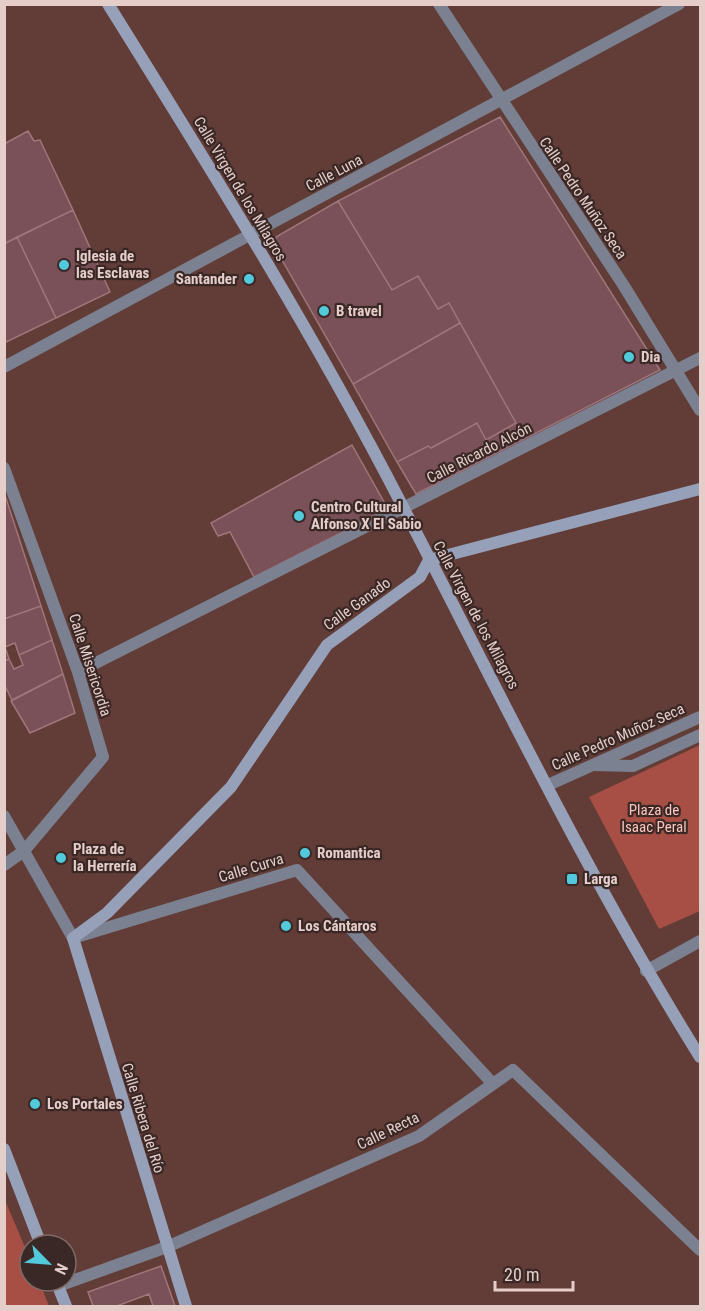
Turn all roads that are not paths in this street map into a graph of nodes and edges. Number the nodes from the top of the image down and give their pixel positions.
1 (108, 4) edge
2 (439, 4) edge
3 (679, 4) edge
4 (500, 101) junction
5 (252, 234) junction
6 (700, 358) edge
7 (4, 367) edge
8 (676, 370) junction
9 (700, 410) edge
10 (4, 468) edge
11 (700, 489) edge
12 (404, 508) junction
13 (429, 560) junction
14 (78, 672) junction
15 (700, 717) edge
16 (700, 735) edge
17 (593, 765) junction
18 (548, 785) junction
19 (4, 816) edge
20 (24, 851) junction
21 (4, 865) edge
22 (700, 931) edge
23 (73, 938) junction
24 (698, 942) edge
25 (646, 971) junction
26 (700, 1057) edge
27 (493, 1084) junction
28 (4, 1149) edge
29 (36, 1233) edge
30 (167, 1247) junction
31 (700, 1250) edge
32 (78, 1277) edge
33 (186, 1306) edge

1 - 5 street, Calle Virgen de los Milagros
2 - 4 street, Calle Pedro Muñoz Seca
3 - 4 street, Calle Luna
4 - 5 street, Calle Luna
4 - 8 street, Calle Pedro Muñoz Seca
5 - 7 street, Calle Luna
5 - 12 street, Calle Virgen de los Milagros
6 - 8 street, Calle Ricardo Alcón
8 - 9 street, Calle Pedro Muñoz Seca
8 - 12 street, Calle Ricardo Alcón
10 - 14 street, Calle Misericordia
11 - 13 street
12 - 13 street, Calle Virgen de los Milagros
12 - 14 street, Calle Ricardo Alcón
13 - 18 street, Calle Virgen de los Milagros
13 - 23 street, Calle Ganado
14 - 20 street, Calle Misericordia
15 - 17 street, Calle Pedro Muñoz Seca
16 - 17 street
17 - 18 street, Calle Pedro Muñoz Seca
18 - 25 street, Calle Virgen de los Milagros
19 - 20 street
20 - 21 street
20 - 23 street
22 - 24 street
23 - 27 street, Calle Curva
23 - 30 street, Calle Ribera del Río
24 - 25 street
25 - 26 street, Calle Virgen de los Milagros
27 - 30 street, Calle Recta
27 - 31 street, Calle Recta
28 - 29 street
30 - 32 street, Calle Recta
30 - 33 street, Calle Ribera del Río

